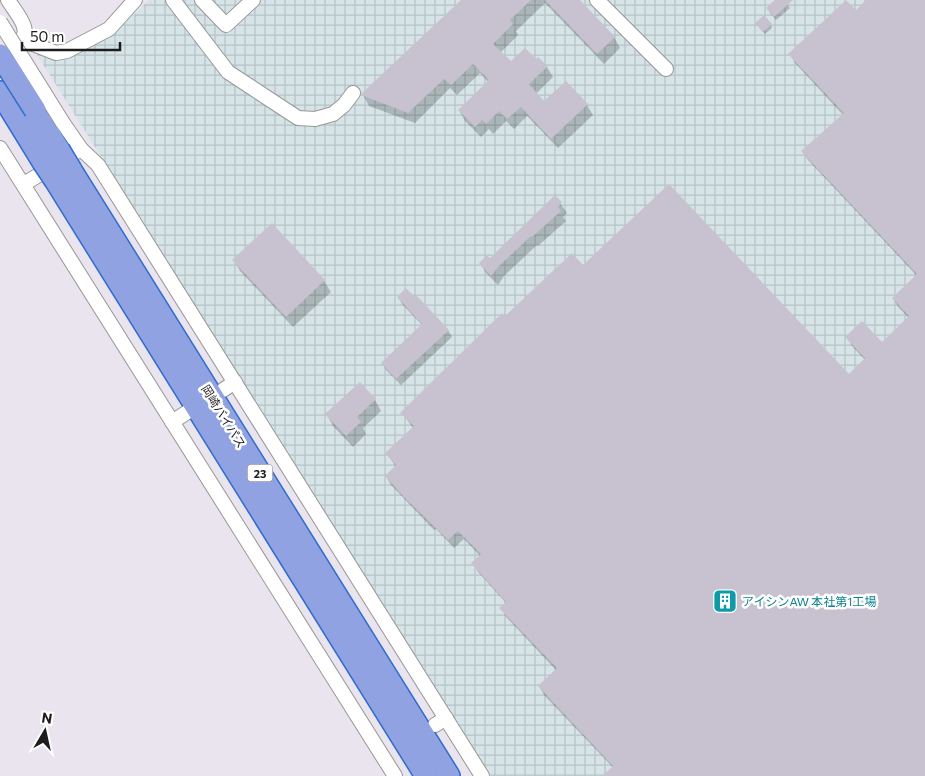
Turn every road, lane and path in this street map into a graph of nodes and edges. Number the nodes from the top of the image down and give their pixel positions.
1 (8, 0) edge
2 (135, 0) edge
3 (174, 0) edge
4 (202, 0) edge
5 (253, 0) edge
6 (597, 0) edge
7 (0, 22) edge
8 (23, 40) junction
9 (0, 56) edge
10 (666, 69) dead end
11 (0, 92) edge
12 (353, 93) dead end
13 (26, 116) junction
14 (0, 148) edge
15 (81, 150) junction
16 (63, 175) junction
17 (24, 184) junction
18 (235, 382) junction
19 (223, 390) dead end
20 (189, 411) dead end
21 (172, 422) junction
22 (396, 776) edge
23 (426, 776) edge
24 (449, 776) edge
25 (482, 776) edge

1 - 8 street
2 - 8 street
3 - 12 street
4 - 5 street
6 - 10 street
7 - 15 street, bridge
8 - 9 street
9 - 13 highway, 岡崎バイパス / 23, bridge
11 - 13 highway, 岡崎バイパス / 23
13 - 16 highway, 岡崎バイパス / 23, bridge
14 - 17 street
15 - 17 street
15 - 18 street
16 - 23 highway, 岡崎バイパス / 23
16 - 24 highway, 岡崎バイパス / 23
17 - 21 street
18 - 19 street
18 - 25 street
20 - 21 street
21 - 22 street

